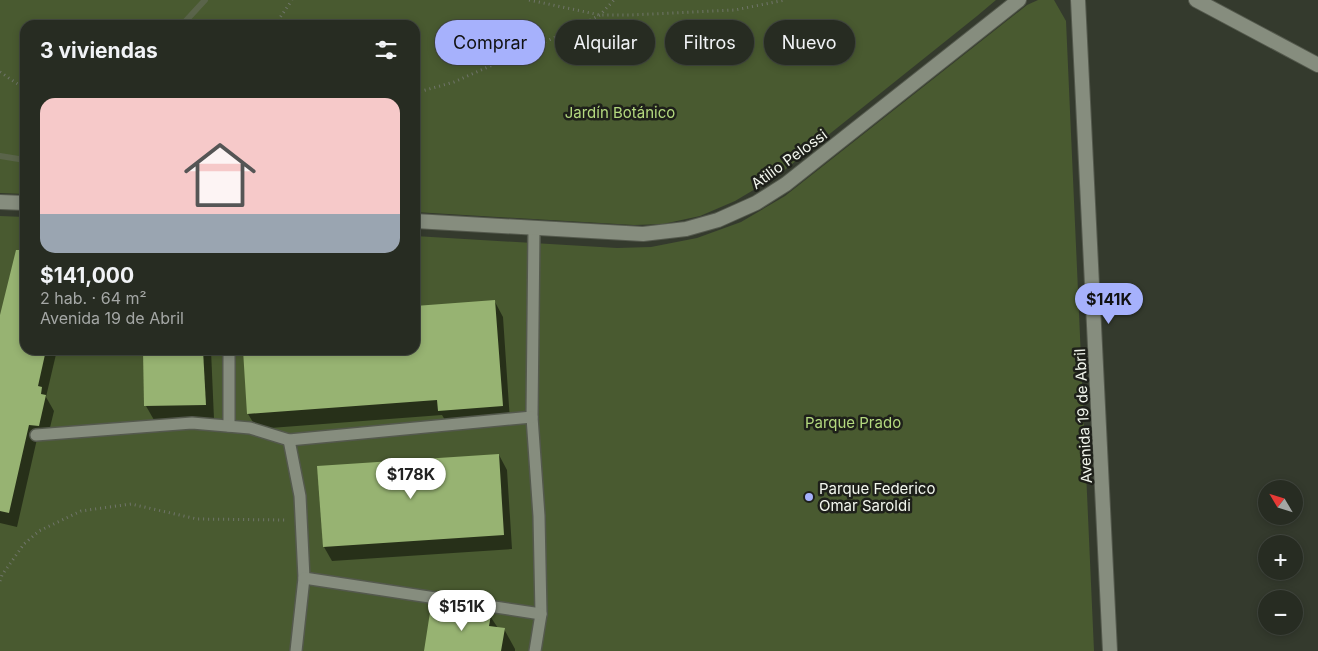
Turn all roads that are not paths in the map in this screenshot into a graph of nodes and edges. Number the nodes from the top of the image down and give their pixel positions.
1 (1019, 0) edge
2 (1078, 0) edge
3 (1196, 0) edge
4 (1318, 65) edge
5 (0, 202) edge
6 (20, 203) edge
7 (420, 221) edge
8 (534, 228) junction
9 (229, 355) edge
10 (532, 417) junction
11 (229, 426) junction
12 (36, 434) dead end
13 (289, 440) junction
14 (304, 578) junction
15 (541, 614) junction
16 (296, 651) edge
17 (535, 651) edge
18 (1110, 651) edge

1 - 8 street, Atilio Pelossi
2 - 18 street, Avenida 19 de Abril
3 - 4 street
5 - 6 street
7 - 8 street, Atilio Pelossi
8 - 10 lane
9 - 11 lane
10 - 13 lane
10 - 15 lane
11 - 12 lane
11 - 13 lane
13 - 14 lane
14 - 15 lane
14 - 16 lane
15 - 17 lane

